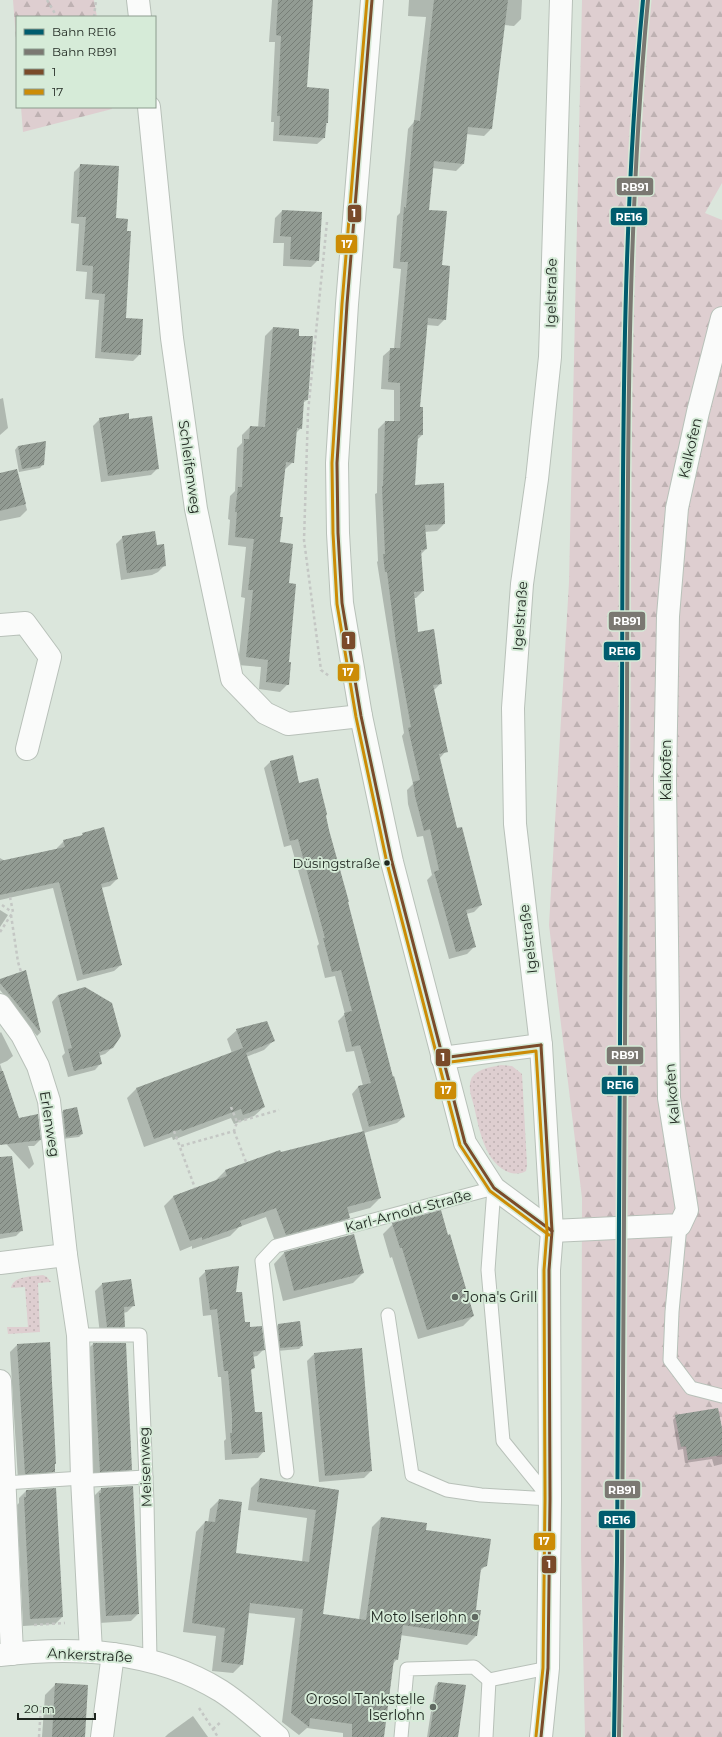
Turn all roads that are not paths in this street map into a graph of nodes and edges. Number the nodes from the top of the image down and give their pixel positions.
1 (138, 0) edge
2 (372, 0) edge
3 (561, 0) edge
4 (140, 16) edge
5 (148, 108) edge
6 (722, 318) edge
7 (0, 625) edge
8 (361, 716) junction
9 (27, 749) dead end
10 (0, 1005) edge
11 (541, 1045) junction
12 (442, 1058) junction
13 (494, 1188) junction
14 (680, 1225) junction
15 (552, 1231) junction
16 (66, 1255) junction
17 (0, 1263) edge
18 (388, 1315) dead end
19 (78, 1335) junction
20 (1, 1395) edge
21 (722, 1396) edge
22 (287, 1472) dead end
23 (146, 1477) junction
24 (82, 1478) junction
25 (6, 1483) junction
26 (550, 1498) junction
27 (4, 1522) edge
28 (91, 1652) junction
29 (113, 1654) junction
30 (6, 1655) edge
31 (150, 1660) junction
32 (548, 1668) junction
33 (489, 1680) junction
34 (102, 1737) edge
35 (278, 1737) edge
36 (401, 1737) edge
37 (486, 1737) edge
38 (541, 1737) edge

1 - 4 street
2 - 8 street
3 - 11 street, Igelstraße
5 - 8 street, Schleifenweg
6 - 14 street, Kalkofen
7 - 9 street
8 - 12 street
10 - 16 street, Erlenweg
11 - 12 street
11 - 15 street, Igelstraße
12 - 13 street
13 - 15 street
13 - 22 lane, Karl-Arnold-Straße
13 - 26 lane, Karl-Arnold-Straße
14 - 15 street
14 - 21 lane
15 - 26 street
16 - 17 street
16 - 19 street
18 - 26 lane
19 - 23 lane, Meisenweg
19 - 24 street
20 - 25 street
23 - 24 lane
23 - 31 lane, Meisenweg
24 - 25 lane
24 - 28 street
25 - 27 street
26 - 32 street
27 - 30 street
28 - 29 street, Ankerstraße
28 - 30 street, Ankerstraße
29 - 31 street, Ankerstraße
29 - 34 street
31 - 35 street, Ankerstraße
32 - 33 lane
32 - 38 street
33 - 36 lane
33 - 37 lane

